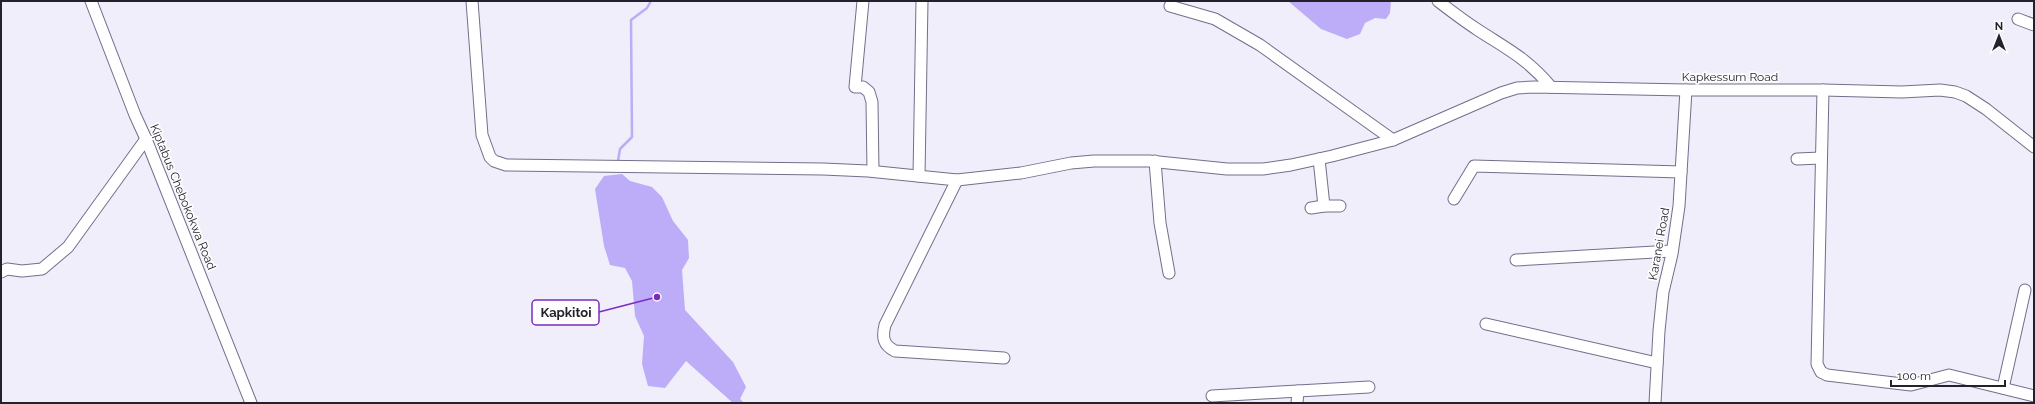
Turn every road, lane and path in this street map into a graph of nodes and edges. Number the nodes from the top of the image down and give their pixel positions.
1 (91, 1) edge
2 (472, 1) edge
3 (863, 1) edge
4 (922, 1) edge
5 (1438, 1) edge
6 (1170, 6) dead end
7 (2018, 19) dead end
8 (2034, 25) edge
9 (1551, 87) junction
10 (1686, 90) junction
11 (1823, 90) junction
12 (146, 139) junction
13 (1392, 140) junction
14 (2034, 148) edge
15 (1821, 158) junction
16 (1797, 159) dead end
17 (1319, 160) junction
18 (1155, 161) junction
19 (874, 171) junction
20 (1682, 172) junction
21 (919, 176) junction
22 (957, 180) junction
23 (1454, 199) dead end
24 (1324, 206) junction
25 (1340, 206) dead end
26 (1311, 208) dead end
27 (1672, 251) junction
28 (1516, 260) dead end
29 (1, 272) edge
30 (1169, 274) dead end
31 (2025, 290) dead end
32 (1486, 324) dead end
33 (1004, 358) dead end
34 (1657, 363) junction
35 (1369, 387) dead end
36 (2003, 388) junction
37 (1298, 391) junction
38 (1212, 396) dead end
39 (2034, 396) edge
40 (251, 403) edge
41 (1297, 403) edge
42 (1655, 403) edge

1 - 12 street, Kiptabus Chebokokwa Road
2 - 19 street, Kapkessum Road
3 - 19 street
4 - 21 street
5 - 9 street
6 - 13 street
7 - 8 street
9 - 10 street, Kapkessum Road
9 - 13 street, Kapkessum Road
10 - 11 street, Kapkessum Road
10 - 20 street, Karanei Road
11 - 14 street, Kapkessum Road
11 - 15 street
12 - 29 street
12 - 40 street, Kiptabus Chebokokwa Road
13 - 17 street, Kapkessum Road
15 - 16 street
15 - 36 street
17 - 18 street, Kapkessum Road
17 - 24 street
18 - 22 street, Kapkessum Road
18 - 30 street
19 - 21 street, Kapkessum Road
20 - 23 street
20 - 27 street, Karanei Road
21 - 22 street, Kapkessum Road
22 - 33 street
24 - 25 street
24 - 26 street
27 - 28 street
27 - 34 street, Karanei Road
31 - 36 street
32 - 34 street
34 - 42 street, Karanei Road
35 - 37 street
36 - 39 street
37 - 38 street
37 - 41 street

